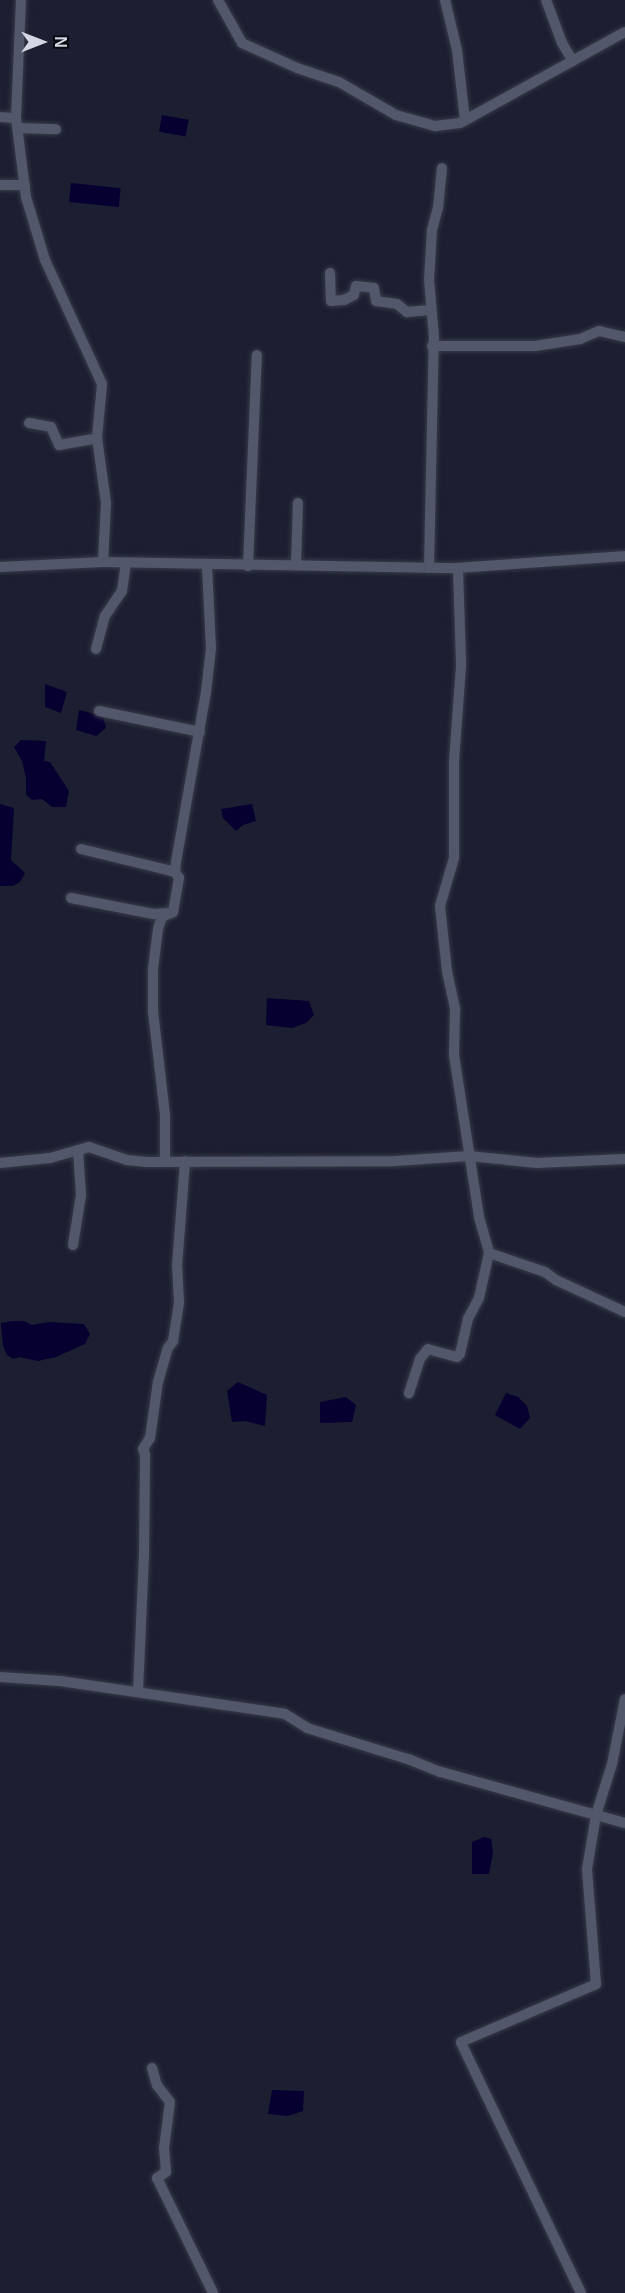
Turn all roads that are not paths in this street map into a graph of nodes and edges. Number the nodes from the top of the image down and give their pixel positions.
1 (21, 0) edge
2 (218, 0) edge
3 (445, 0) edge
4 (546, 0) edge
5 (625, 32) edge
6 (573, 61) junction
7 (0, 117) edge
8 (465, 120) junction
9 (17, 123) junction
10 (56, 129) dead end
11 (442, 168) dead end
12 (25, 184) junction
13 (0, 185) edge
14 (330, 273) dead end
15 (430, 310) junction
16 (625, 337) edge
17 (432, 346) junction
18 (257, 355) dead end
19 (28, 423) dead end
20 (97, 438) junction
21 (298, 503) dead end
22 (625, 556) edge
23 (103, 562) junction
24 (126, 563) junction
25 (207, 565) junction
26 (248, 566) junction
27 (296, 566) junction
28 (0, 567) edge
29 (429, 568) junction
30 (458, 568) junction
31 (96, 649) dead end
32 (99, 711) dead end
33 (200, 732) junction
34 (81, 849) dead end
35 (176, 872) junction
36 (71, 898) dead end
37 (174, 912) junction
38 (78, 1150) junction
39 (469, 1156) junction
40 (625, 1160) edge
41 (185, 1161) junction
42 (165, 1162) junction
43 (0, 1163) edge
44 (73, 1245) dead end
45 (489, 1253) junction
46 (625, 1312) edge
47 (409, 1393) dead end
48 (0, 1677) edge
49 (138, 1692) junction
50 (625, 1699) edge
51 (596, 1815) junction
52 (625, 1823) edge
53 (152, 2068) dead end
54 (213, 2293) edge
55 (581, 2293) edge

1 - 9 street
2 - 8 street
3 - 8 street
4 - 6 street
5 - 6 street
6 - 8 street
7 - 9 street
9 - 10 street
9 - 12 street
11 - 15 street
12 - 13 street
12 - 20 street
14 - 15 street
15 - 17 street
16 - 17 street
17 - 29 street
18 - 26 street
19 - 20 street
20 - 23 street
21 - 27 street
22 - 30 street
23 - 24 street
23 - 28 street
24 - 25 street
24 - 31 street
25 - 26 street
25 - 33 street
26 - 27 street
27 - 29 street
29 - 30 street
30 - 39 street
32 - 33 street
33 - 35 street
34 - 35 street
35 - 37 street
36 - 37 street
37 - 42 street
38 - 42 street
38 - 43 street
38 - 44 street
39 - 40 street
39 - 41 street
39 - 45 street
41 - 42 street
41 - 49 street
45 - 46 street
45 - 47 street
48 - 49 street
49 - 51 street
50 - 51 street
51 - 52 street
51 - 55 street
53 - 54 street

